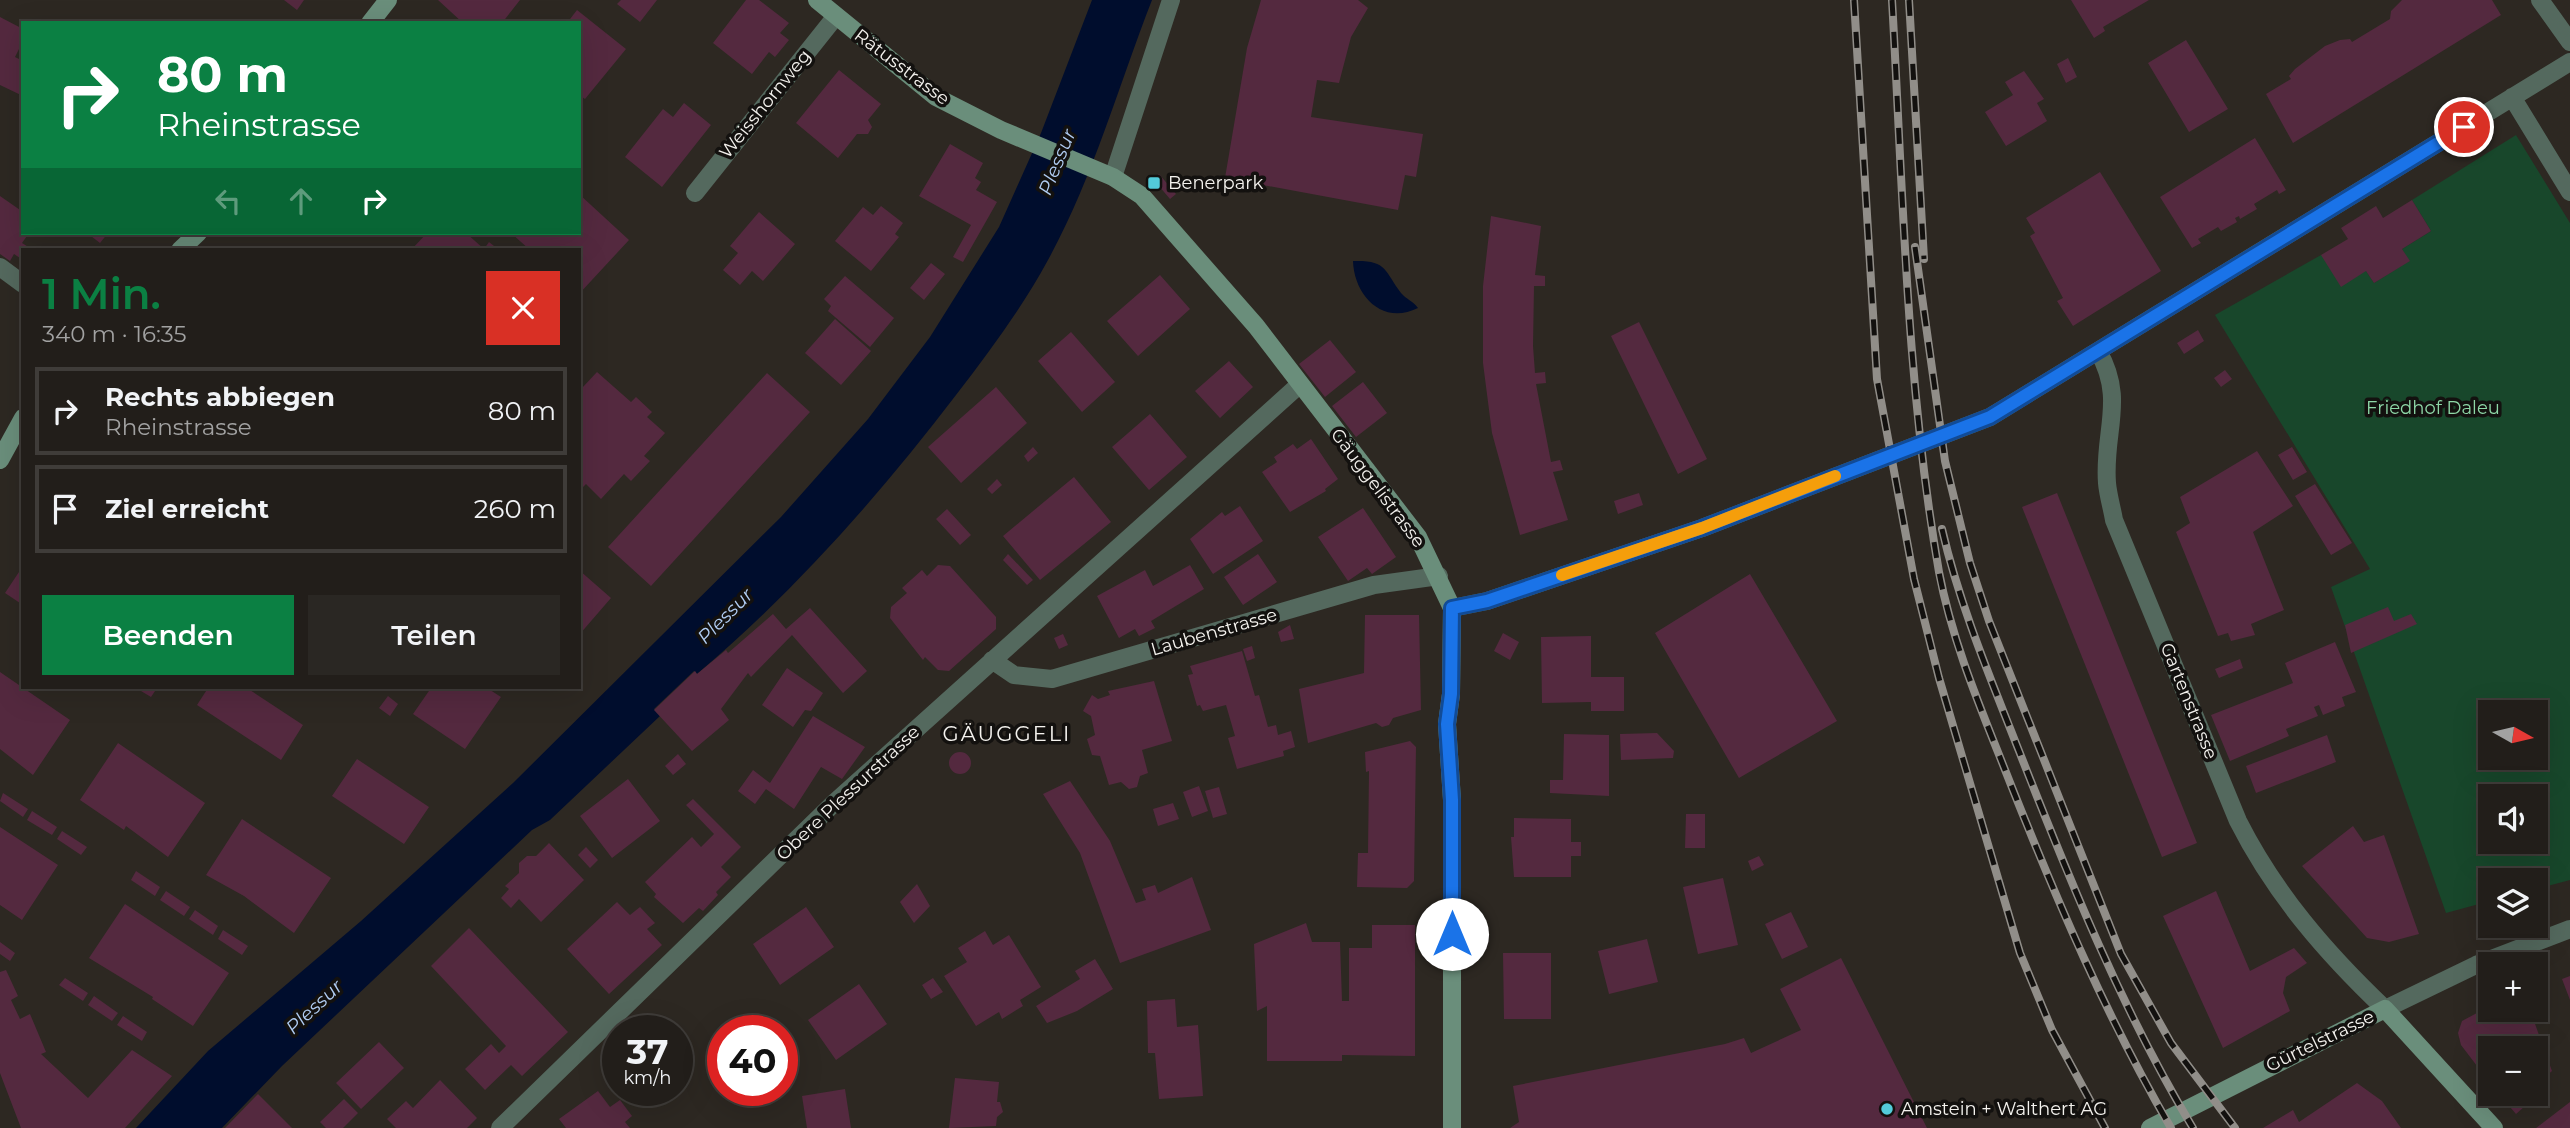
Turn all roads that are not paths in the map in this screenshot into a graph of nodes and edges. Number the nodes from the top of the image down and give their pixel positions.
1 (387, 0) edge
2 (817, 0) edge
3 (1171, 0) edge
4 (2540, 0) edge
5 (836, 16) junction
6 (371, 21) edge
7 (2570, 42) edge
8 (2570, 62) edge
9 (2512, 97) junction
10 (1106, 174) junction
11 (2570, 192) edge
12 (695, 193) dead end
13 (196, 235) edge
14 (182, 248) edge
15 (0, 267) edge
16 (21, 283) edge
17 (2098, 351) junction
18 (1299, 385) junction
19 (21, 422) edge
20 (0, 460) edge
21 (1439, 576) junction
22 (1452, 608) junction
23 (992, 660) junction
24 (2570, 929) edge
25 (2385, 1009) junction
26 (500, 1128) edge
27 (1452, 1128) edge
28 (2150, 1128) edge
29 (2494, 1128) edge

1 - 6 street
2 - 5 street, Rätusstrasse
3 - 10 street
4 - 7 street
5 - 10 street, Rätusstrasse
5 - 12 street, Weisshornweg
8 - 9 street
9 - 11 street
9 - 17 street
10 - 18 street, Gäuggelistrasse
13 - 14 street
15 - 16 street
17 - 22 street
17 - 25 street, Gartenstrasse
18 - 21 street, Gäuggelistrasse
18 - 23 street, Obere Plessurstrasse
19 - 20 street
21 - 22 street, Gäuggelistrasse
21 - 23 street, Laubenstrasse
22 - 27 street, Gäuggelistrasse
23 - 26 street, Obere Plessurstrasse
24 - 25 street
25 - 28 street, Gürtelstrasse
25 - 29 street, Gürtelstrasse

